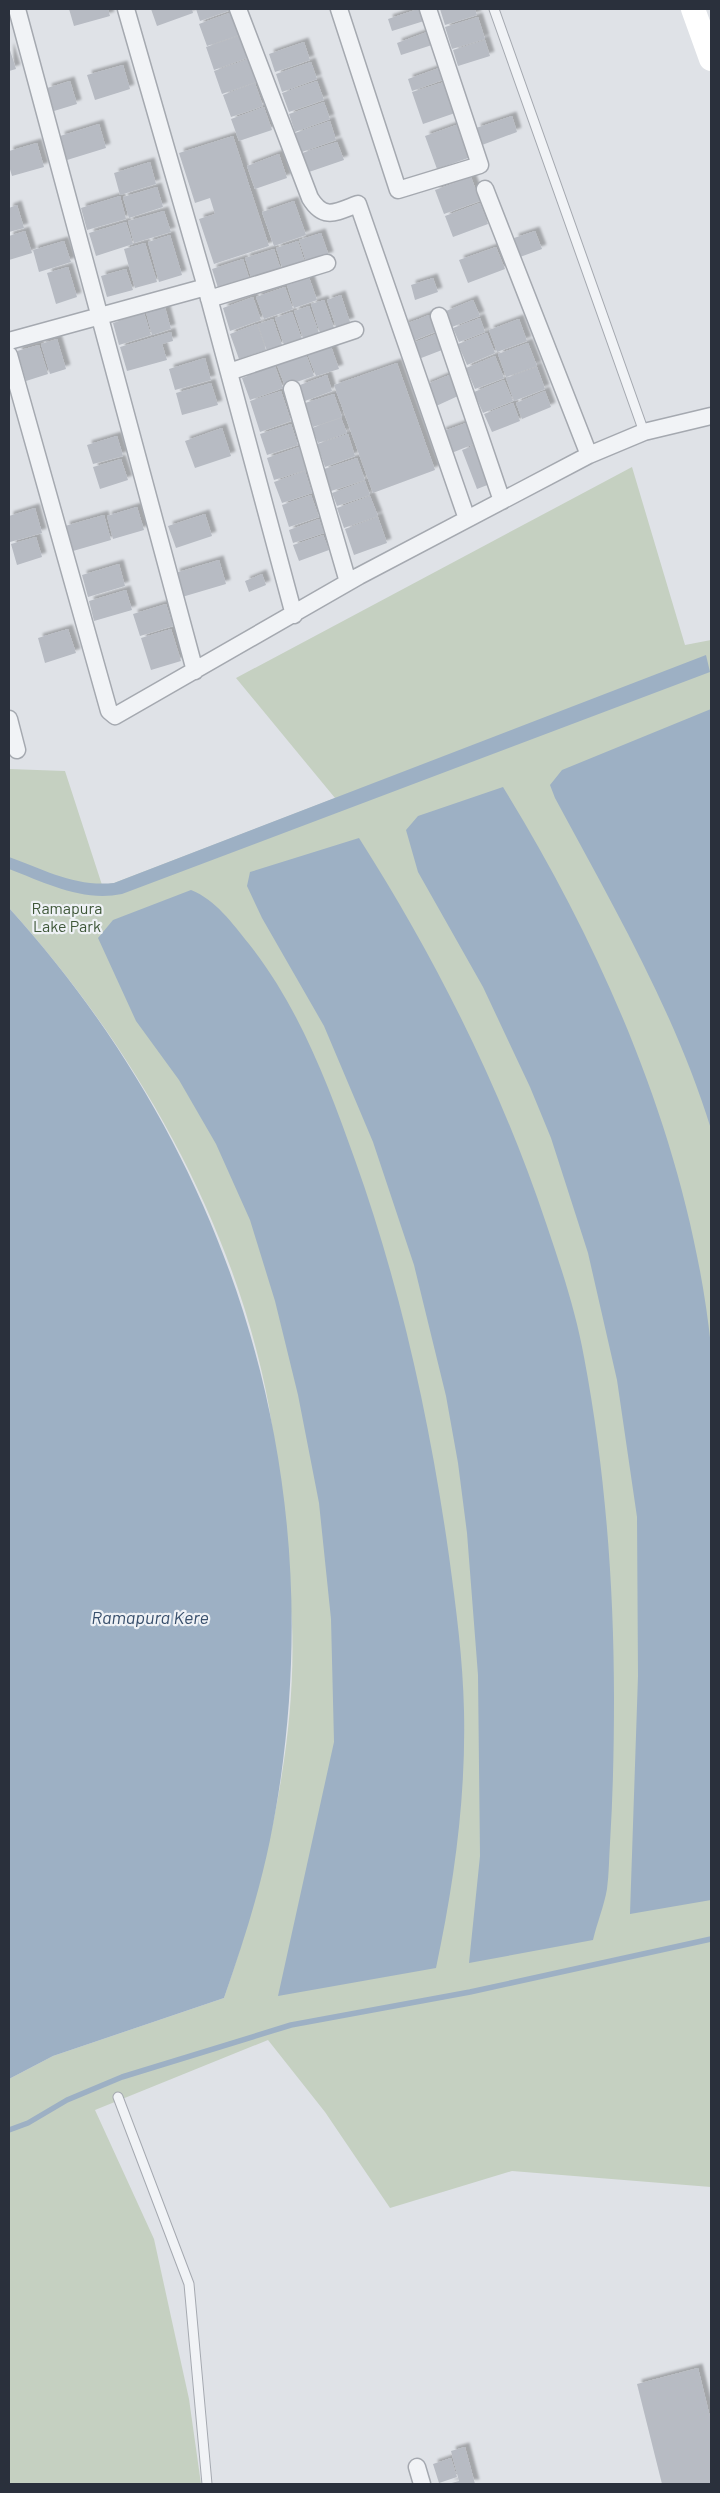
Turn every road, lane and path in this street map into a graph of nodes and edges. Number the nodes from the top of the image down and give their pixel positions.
1 (17, 9) edge
2 (126, 9) edge
3 (238, 9) edge
4 (339, 9) edge
5 (428, 9) edge
6 (494, 9) edge
7 (693, 9) edge
8 (711, 59) edge
9 (485, 189) dead end
10 (327, 263) dead end
11 (207, 293) junction
12 (101, 316) junction
13 (439, 316) dead end
14 (354, 330) dead end
15 (9, 341) edge
16 (9, 355) edge
17 (229, 372) junction
18 (292, 389) dead end
19 (711, 416) edge
20 (644, 432) junction
21 (589, 455) junction
22 (502, 501) junction
23 (467, 519) junction
24 (348, 582) junction
25 (294, 615) junction
26 (195, 671) junction
27 (9, 719) edge
28 (17, 750) dead end
29 (118, 2097) dead end
30 (417, 2467) dead end
31 (207, 2484) edge
32 (422, 2484) edge

1 - 12 street
2 - 11 street
3 - 23 street
4 - 5 street
6 - 20 lane
7 - 8 main road
9 - 21 street
10 - 11 street
11 - 12 street
11 - 17 street
12 - 15 street
12 - 26 street
13 - 22 street
14 - 17 street
16 - 26 street
17 - 25 street
18 - 24 street
19 - 20 street
20 - 21 street
21 - 22 street
22 - 23 street
23 - 24 street
24 - 25 street
25 - 26 street
27 - 28 street
29 - 31 lane
30 - 32 street

